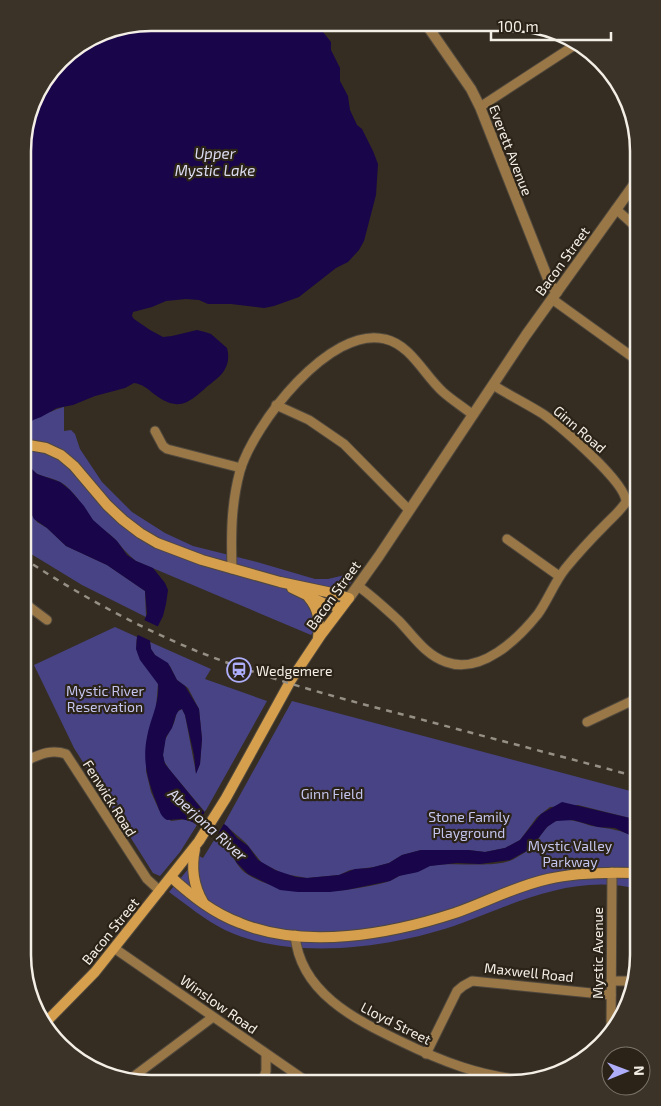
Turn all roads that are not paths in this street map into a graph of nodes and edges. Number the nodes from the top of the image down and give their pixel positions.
1 (431, 31) edge
2 (571, 48) edge
3 (480, 107) junction
4 (630, 189) edge
5 (616, 209) junction
6 (630, 222) edge
7 (555, 295) junction
8 (630, 354) edge
9 (493, 385) junction
10 (276, 405) junction
11 (473, 415) junction
12 (155, 432) dead end
13 (31, 445) edge
14 (241, 468) junction
15 (409, 510) junction
16 (506, 539) dead end
17 (232, 569) junction
18 (559, 576) junction
19 (280, 582) junction
20 (358, 586) junction
21 (307, 595) junction
22 (348, 598) junction
23 (31, 608) edge
24 (341, 608) junction
25 (47, 620) dead end
26 (316, 642) junction
27 (629, 702) edge
28 (587, 722) dead end
29 (31, 759) edge
30 (195, 846) junction
31 (612, 872) junction
32 (629, 873) edge
33 (171, 877) junction
34 (160, 891) junction
35 (205, 905) junction
36 (294, 935) junction
37 (114, 948) junction
38 (611, 981) junction
39 (626, 981) edge
40 (611, 995) junction
41 (213, 1017) junction
42 (49, 1019) edge
43 (611, 1019) edge
44 (266, 1054) junction
45 (426, 1054) junction
46 (137, 1074) edge
47 (265, 1075) edge
48 (296, 1075) edge
49 (490, 1075) edge

1 - 3 street, Everett Avenue
2 - 3 street
3 - 7 street, Everett Avenue
4 - 5 street, Bacon Street
5 - 6 street
5 - 7 street, Bacon Street
7 - 8 street
7 - 9 street, Bacon Street
9 - 11 street, Bacon Street
9 - 18 street, Ginn Road
10 - 11 street
10 - 14 street
10 - 15 street
11 - 15 street, Bacon Street
12 - 14 street
13 - 17 main road
14 - 17 street
15 - 20 street, Bacon Street
16 - 18 street
17 - 19 main road
18 - 20 street, Ginn Road
19 - 21 main road
19 - 22 main road
20 - 22 street, Bacon Street
21 - 24 main road
21 - 26 main road
22 - 24 main road, Bacon Street
23 - 25 street
24 - 26 main road, Bacon Street
26 - 30 main road, Bacon Street
27 - 28 street
29 - 34 street, Fenwick Road
30 - 33 main road, Bacon Street
30 - 35 main road
31 - 32 main road
31 - 36 main road
31 - 38 street, Mystic Avenue
33 - 34 main road, Bacon Street
33 - 35 main road
34 - 37 main road, Bacon Street
35 - 36 main road
36 - 45 street, Lloyd Street
37 - 41 street, Winslow Road
37 - 42 main road, Bacon Street
38 - 39 street
38 - 40 street, Mystic Avenue
40 - 43 street, Mystic Avenue
40 - 45 street, Maxwell Road
41 - 44 street, Winslow Road
41 - 46 street
44 - 47 street
44 - 48 street, Winslow Road
45 - 49 street, Lloyd Street

